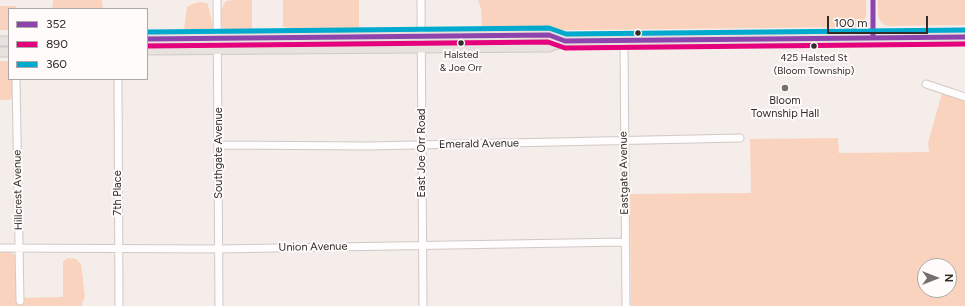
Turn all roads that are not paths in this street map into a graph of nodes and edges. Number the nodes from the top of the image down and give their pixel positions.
1 (217, 0) edge
2 (421, 0) edge
3 (421, 36) junction
4 (965, 37) edge
5 (148, 39) edge
6 (218, 39) junction
7 (565, 41) junction
8 (624, 41) junction
9 (421, 49) junction
10 (148, 50) edge
11 (218, 50) junction
12 (16, 80) edge
13 (118, 80) edge
14 (926, 84) dead end
15 (965, 97) edge
16 (740, 138) dead end
17 (624, 141) junction
18 (218, 145) junction
19 (422, 145) junction
20 (625, 242) junction
21 (422, 245) junction
22 (0, 248) edge
23 (19, 248) junction
24 (118, 248) junction
25 (219, 249) junction
26 (20, 300) dead end
27 (119, 306) edge
28 (220, 306) edge
29 (423, 306) edge
30 (626, 306) edge

1 - 6 street, Southgate Avenue
2 - 3 street, East Joe Orr Road
3 - 6 main road
3 - 7 main road
3 - 9 street, East Joe Orr Road
4 - 8 main road
5 - 6 main road
6 - 11 street, Southgate Avenue
7 - 8 main road
7 - 9 main road
8 - 17 street, Eastgate Avenue
9 - 11 main road
9 - 19 street, East Joe Orr Road
10 - 11 main road
11 - 18 street, Southgate Avenue
12 - 23 street, Hillcrest Avenue
13 - 24 street, 7th Place
14 - 15 street
16 - 17 street, Emerald Avenue
17 - 19 street, Emerald Avenue
17 - 20 street, Eastgate Avenue
18 - 19 street, Emerald Avenue
18 - 25 street, Southgate Avenue
19 - 21 street, East Joe Orr Road
20 - 21 street, Union Avenue
20 - 30 street, Eastgate Avenue
21 - 25 street, Union Avenue
21 - 29 street, East Joe Orr Road
22 - 23 street, Union Avenue
23 - 24 street, Union Avenue
23 - 26 street, Hillcrest Avenue
24 - 25 street, Union Avenue
24 - 27 street, 7th Place
25 - 28 street, Southgate Avenue

